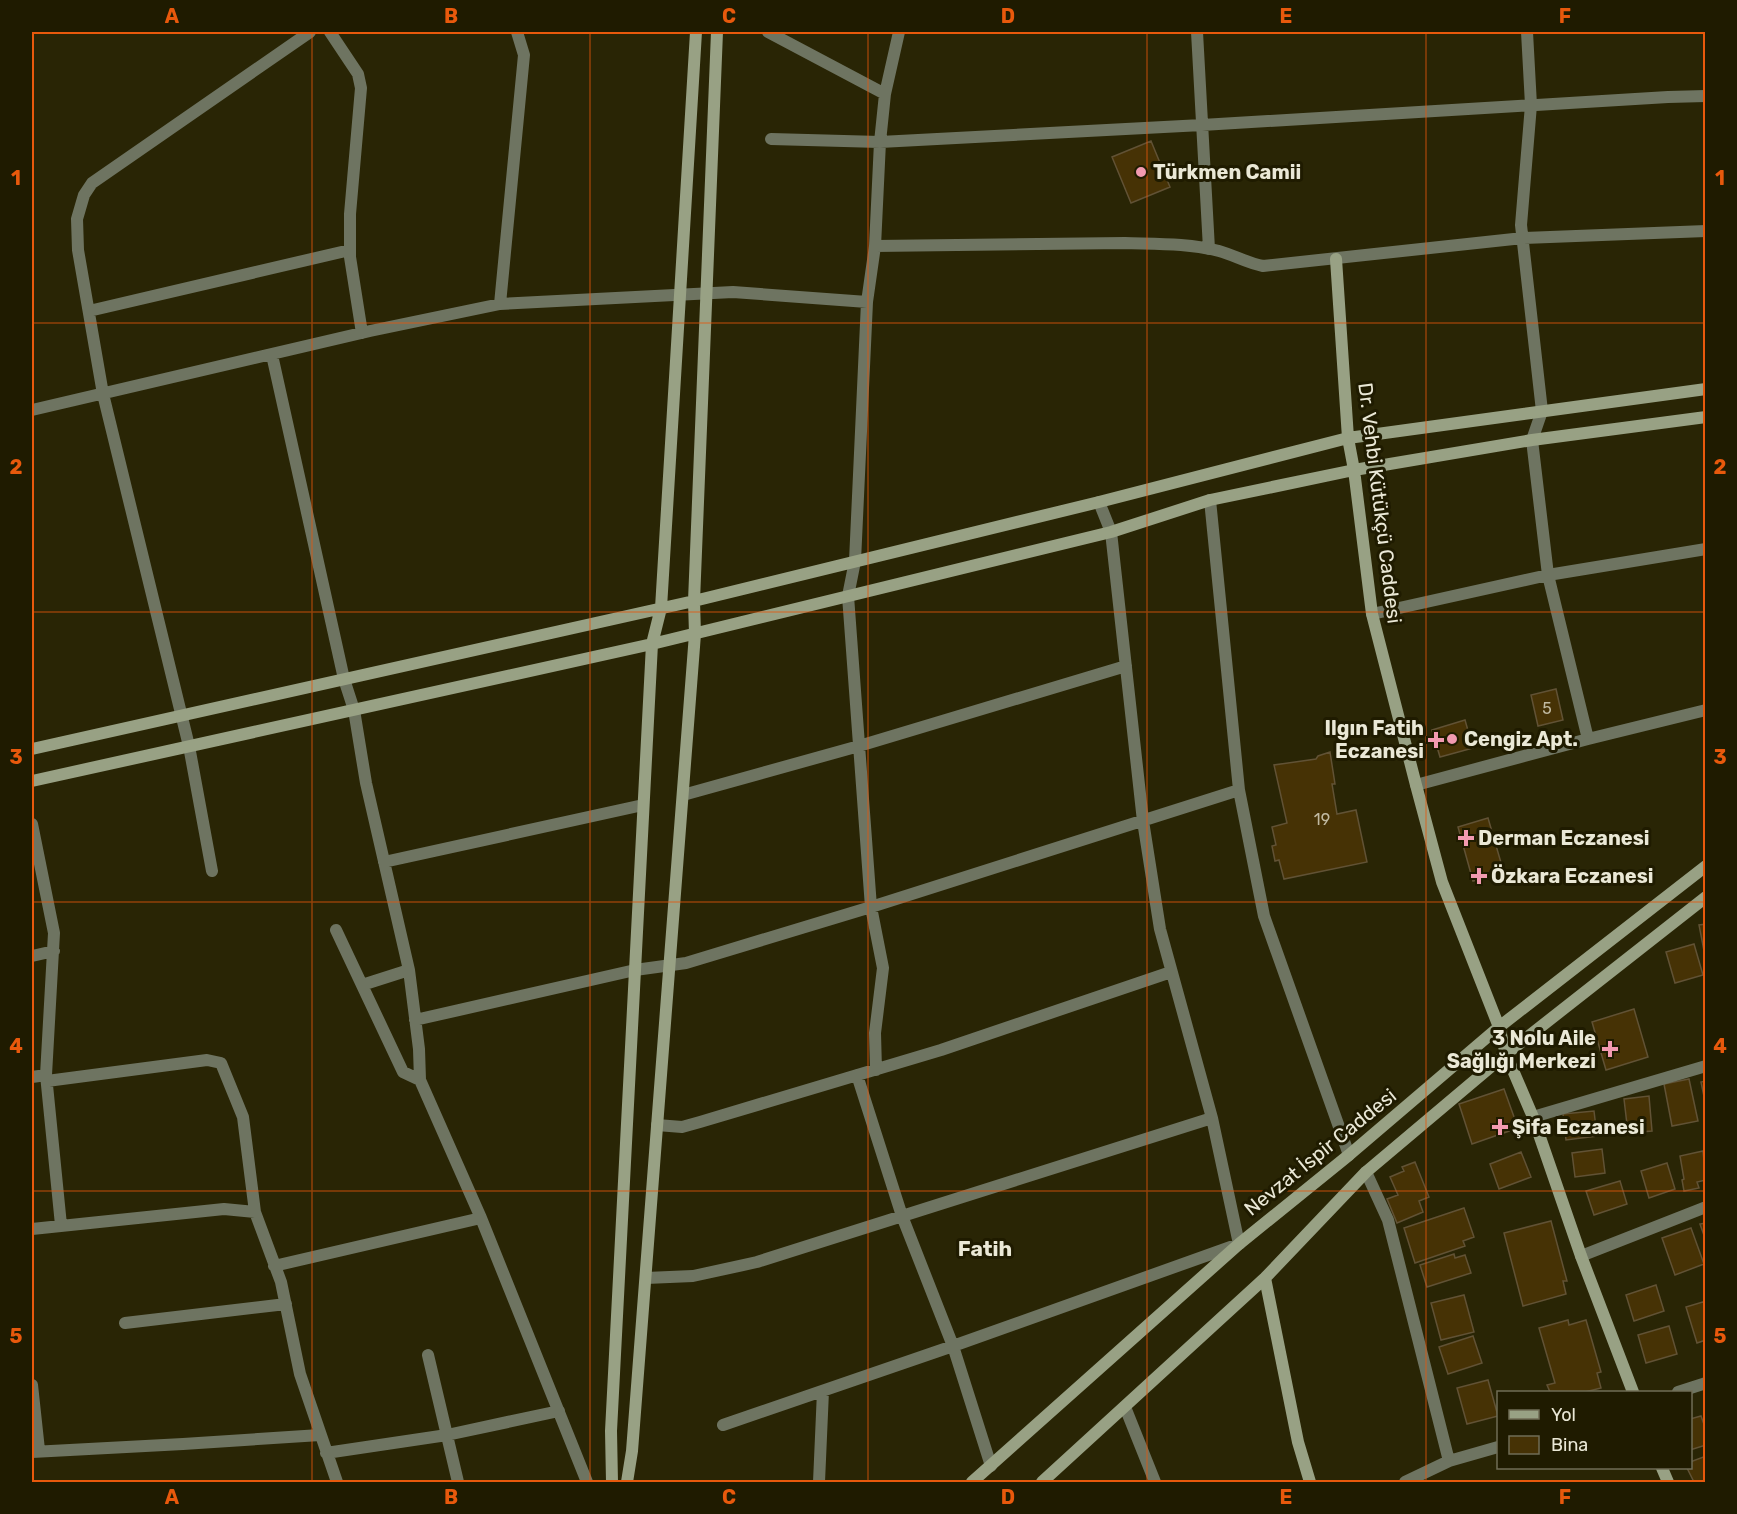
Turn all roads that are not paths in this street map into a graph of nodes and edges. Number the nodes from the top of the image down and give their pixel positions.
1 (310, 32) edge
2 (330, 32) edge
3 (518, 32) edge
4 (696, 32) edge
5 (717, 32) edge
6 (768, 32) edge
7 (899, 32) edge
8 (1197, 32) edge
9 (1527, 32) edge
10 (885, 94) junction
11 (1706, 96) edge
12 (1531, 105) junction
13 (1202, 125) junction
14 (771, 139) dead end
15 (880, 142) junction
16 (1706, 231) edge
17 (1523, 238) junction
18 (875, 246) junction
19 (1209, 249) junction
20 (350, 250) junction
21 (1336, 259) junction
22 (680, 293) junction
23 (706, 293) junction
24 (867, 303) junction
25 (500, 304) junction
26 (89, 311) junction
27 (362, 333) junction
28 (272, 355) junction
29 (1706, 389) edge
30 (103, 394) junction
31 (32, 410) edge
32 (1542, 411) junction
33 (1706, 417) edge
34 (1348, 438) junction
35 (1533, 440) junction
36 (1354, 470) junction
37 (1210, 500) junction
38 (1099, 502) junction
39 (1111, 532) junction
40 (1706, 549) edge
41 (855, 561) junction
42 (1548, 575) junction
43 (848, 596) junction
44 (694, 601) junction
45 (661, 608) junction
46 (1372, 614) junction
47 (695, 634) junction
48 (652, 644) junction
49 (1126, 666) junction
50 (344, 679) junction
51 (354, 710) junction
52 (1706, 710) edge
53 (182, 715) junction
54 (1588, 739) junction
55 (189, 746) junction
56 (859, 746) junction
57 (32, 749) edge
58 (32, 781) edge
59 (1416, 785) junction
60 (1239, 790) junction
61 (683, 795) junction
62 (643, 805) junction
63 (1143, 821) junction
64 (32, 824) edge
65 (384, 862) junction
66 (1706, 866) edge
67 (212, 871) dead end
68 (1706, 897) edge
69 (871, 907) junction
70 (336, 930) dead end
71 (54, 951) junction
72 (32, 956) edge
73 (670, 965) junction
74 (409, 970) junction
75 (635, 970) junction
76 (1171, 972) junction
77 (362, 985) junction
78 (416, 1020) junction
79 (1499, 1027) junction
80 (1506, 1054) junction
81 (1706, 1066) edge
82 (876, 1070) junction
83 (857, 1076) junction
84 (32, 1077) edge
85 (46, 1078) junction
86 (420, 1080) junction
87 (1533, 1117) junction
88 (1212, 1118) junction
89 (657, 1125) junction
90 (1349, 1155) junction
91 (1366, 1172) junction
92 (1706, 1207) edge
93 (255, 1212) junction
94 (902, 1216) junction
95 (481, 1218) junction
96 (61, 1225) junction
97 (32, 1228) edge
98 (1239, 1244) junction
99 (1581, 1256) junction
100 (274, 1266) junction
101 (646, 1278) junction
102 (1265, 1278) junction
103 (286, 1304) junction
104 (125, 1323) dead end
105 (953, 1346) junction
106 (428, 1355) dead end
107 (1706, 1383) edge
108 (32, 1385) edge
109 (823, 1391) junction
110 (1633, 1391) edge
111 (1681, 1391) edge
112 (1125, 1407) junction
113 (558, 1412) junction
114 (723, 1425) dead end
115 (320, 1435) junction
116 (447, 1435) junction
117 (1497, 1447) edge
118 (35, 1451) edge
119 (326, 1453) junction
120 (1449, 1461) junction
121 (991, 1466) junction
122 (337, 1482) edge
123 (458, 1482) edge
124 (587, 1482) edge
125 (612, 1482) edge
126 (627, 1482) edge
127 (819, 1482) edge
128 (972, 1482) edge
129 (1042, 1482) edge
130 (1155, 1482) edge
131 (1310, 1482) edge
132 (1405, 1482) edge

1 - 26 street
2 - 20 street
3 - 25 street
4 - 22 main road
5 - 23 main road
6 - 10 street
7 - 10 street
8 - 13 street
9 - 12 street
10 - 15 street
11 - 12 street
12 - 13 street
12 - 17 street
13 - 15 street
13 - 19 street
14 - 15 street
15 - 18 street
16 - 17 street
17 - 21 street
17 - 32 street
18 - 19 street
18 - 24 street
19 - 21 street
20 - 26 street
20 - 27 street
21 - 34 main road, Dr. Vehbi Kütükçü Caddesi
22 - 23 street
22 - 25 street
22 - 45 main road
23 - 24 street
23 - 44 main road
24 - 41 street
25 - 27 street
26 - 30 street
27 - 28 street
28 - 30 street
28 - 50 street
29 - 32 main road
30 - 31 street
30 - 53 street
32 - 34 main road
32 - 35 street
33 - 35 main road
34 - 36 main road, Dr. Vehbi Kütükçü Caddesi
34 - 38 main road
35 - 36 main road
35 - 42 street
36 - 37 main road
36 - 46 main road, Dr. Vehbi Kütükçü Caddesi
37 - 39 main road
37 - 60 street
38 - 39 street
38 - 41 main road
39 - 43 main road
39 - 49 street
40 - 42 street
41 - 43 street
41 - 44 main road
42 - 46 street
42 - 54 street
43 - 47 main road
43 - 56 street
44 - 45 main road
44 - 47 main road
45 - 48 main road
45 - 50 main road
46 - 59 main road, Dr. Vehbi Kütükçü Caddesi
47 - 48 main road
47 - 61 main road
48 - 51 main road
48 - 62 main road
49 - 56 street
49 - 63 street
50 - 51 street
50 - 53 main road
51 - 55 main road
51 - 65 street
52 - 54 street
53 - 55 street
53 - 57 main road
54 - 59 street
55 - 58 main road
55 - 67 street
56 - 61 street
56 - 69 street
59 - 79 main road, Dr. Vehbi Kütükçü Caddesi
60 - 63 street
60 - 90 street
61 - 73 main road
62 - 65 street
62 - 75 main road
63 - 69 street
63 - 76 street
64 - 71 street
65 - 74 street
66 - 79 main road, Nevzat İspir Caddesi
68 - 80 main road
69 - 73 street
69 - 82 street
70 - 77 street
71 - 72 street
71 - 85 street
73 - 75 street
73 - 89 main road
74 - 77 street
74 - 78 street
75 - 78 street
75 - 125 main road
76 - 82 street
76 - 88 street
77 - 86 street
78 - 86 street
79 - 80 main road, Dr. Vehbi Kütükçü Caddesi
79 - 90 main road, Nevzat İspir Caddesi
80 - 87 main road, Dr. Vehbi Kütükçü Caddesi
80 - 91 main road
81 - 87 street
82 - 83 street
83 - 89 street
83 - 94 street
84 - 85 street
85 - 93 street
85 - 96 street
86 - 95 street
87 - 99 main road, Dr. Vehbi Kütükçü Caddesi
88 - 94 street
88 - 98 street
89 - 101 main road
90 - 98 main road, Nevzat İspir Caddesi
91 - 102 main road
91 - 120 street
92 - 99 street
93 - 96 street
93 - 100 street
94 - 101 street
94 - 105 street
95 - 100 street
95 - 113 street
96 - 97 street
98 - 105 street
98 - 121 main road, Nevzat İspir Caddesi
99 - 110 main road, Dr. Vehbi Kütükçü Caddesi
100 - 103 street
101 - 126 main road
102 - 112 main road
102 - 131 main road
103 - 104 street
103 - 115 street
105 - 109 street
105 - 121 street
106 - 116 street
107 - 111 street
108 - 118 street
109 - 114 street
109 - 127 street
112 - 129 main road
112 - 130 street
113 - 116 street
113 - 124 street
115 - 118 street
115 - 119 street
116 - 119 street
116 - 123 street
117 - 120 street
119 - 122 street
120 - 132 street
121 - 128 main road, Nevzat İspir Caddesi

